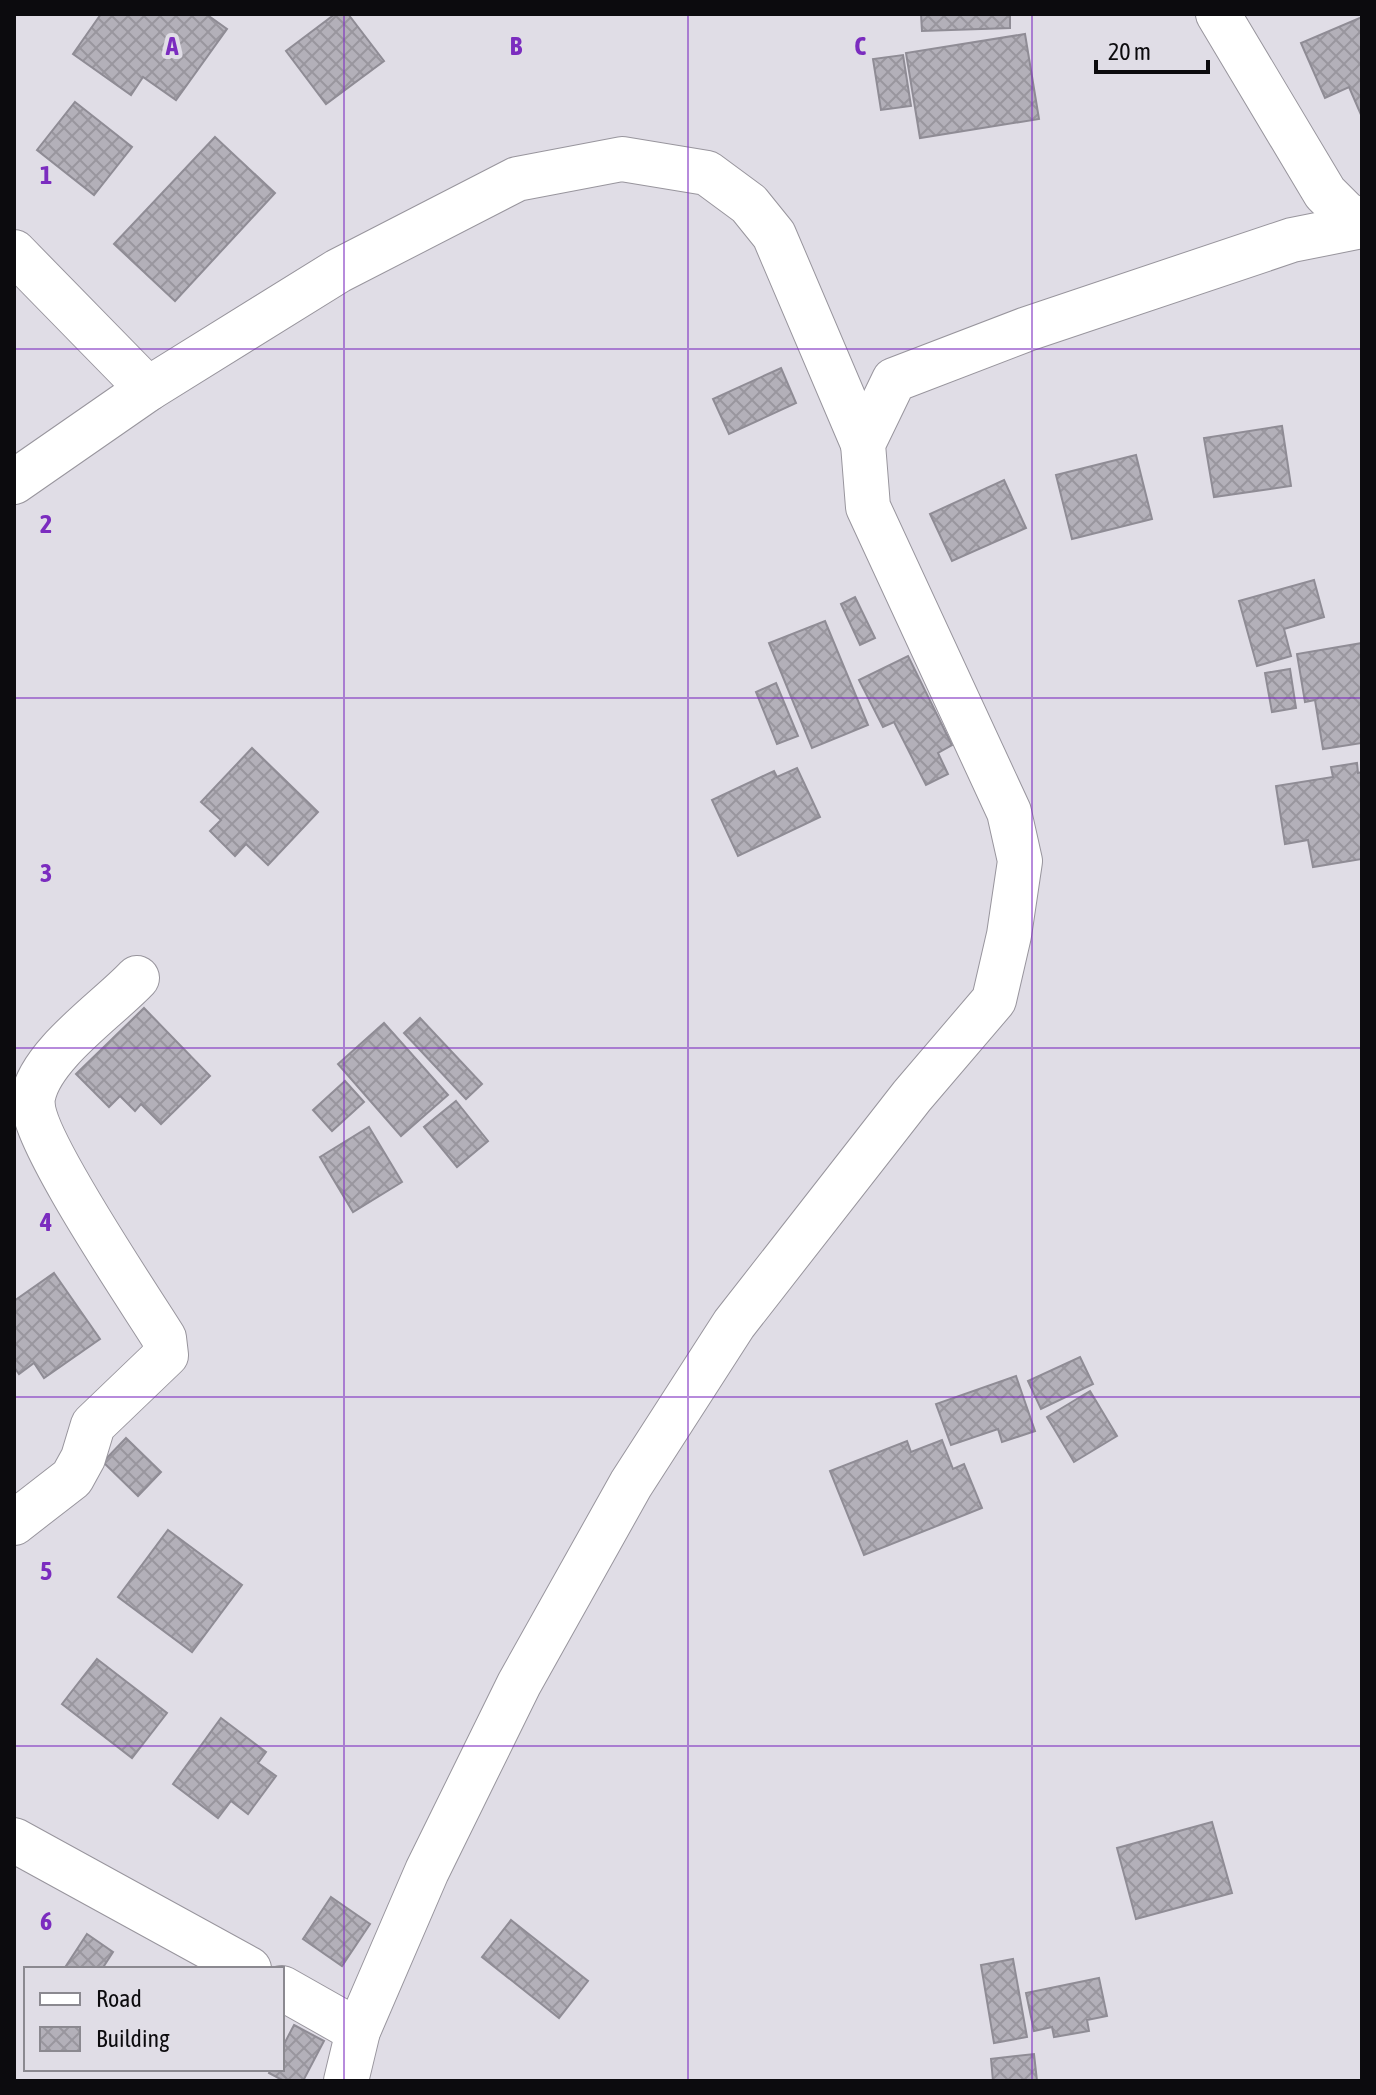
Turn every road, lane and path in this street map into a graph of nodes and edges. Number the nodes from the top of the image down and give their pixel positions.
1 (1218, 14) edge
2 (1362, 224) edge
3 (14, 252) edge
4 (148, 389) junction
5 (863, 444) junction
6 (14, 482) edge
7 (137, 978) dead end
8 (14, 1523) edge
9 (14, 1840) edge
10 (245, 1967) edge
11 (284, 1989) edge
12 (358, 2031) junction
13 (346, 2081) edge

1 - 2 street
2 - 5 street
3 - 4 street
4 - 5 street
4 - 6 street
5 - 12 street
7 - 8 street
9 - 10 street
11 - 12 street
12 - 13 street

